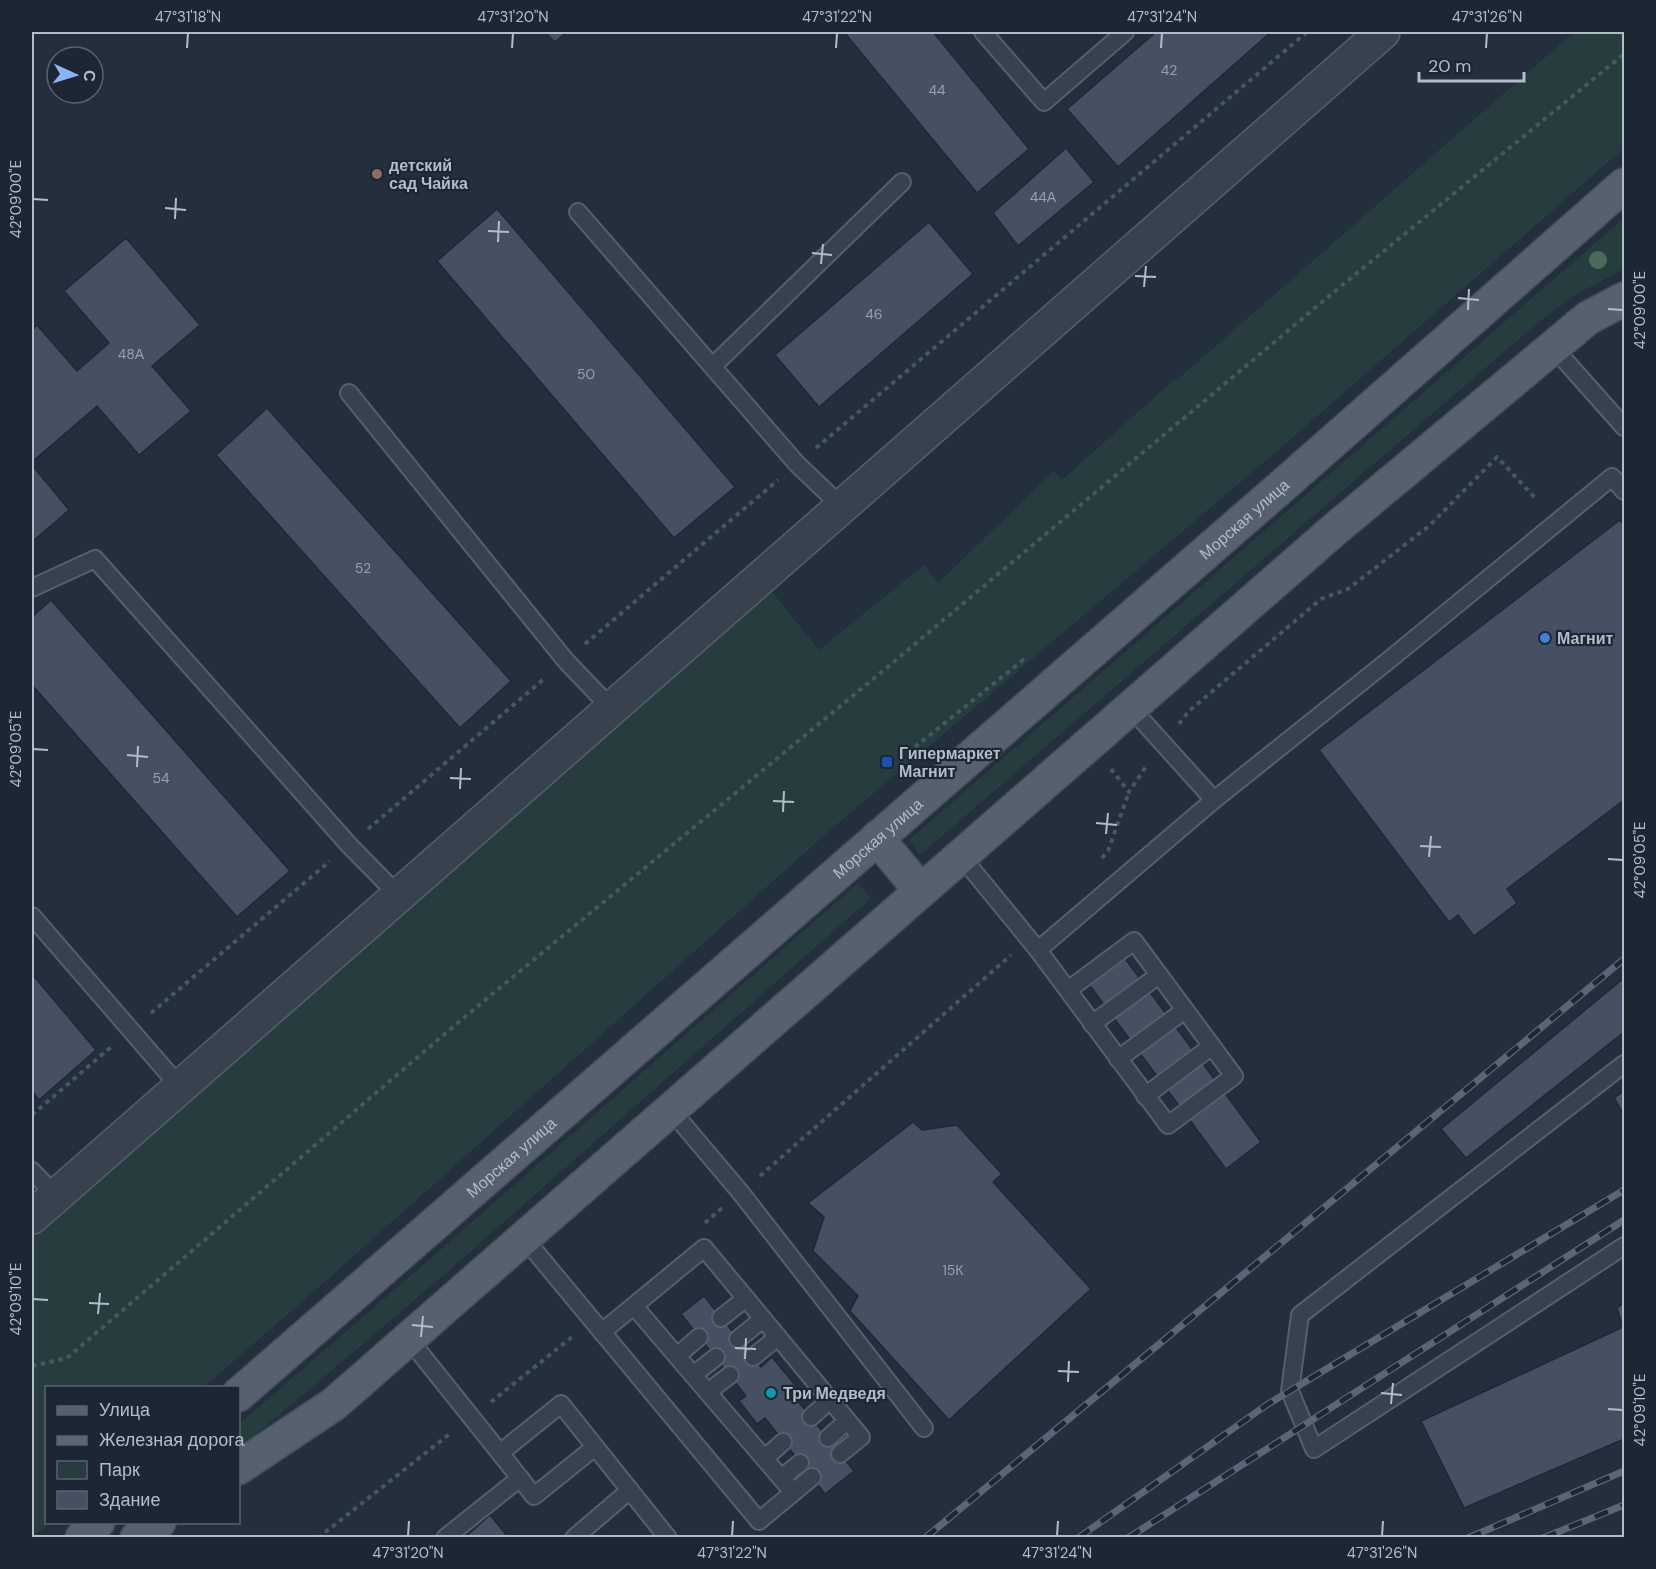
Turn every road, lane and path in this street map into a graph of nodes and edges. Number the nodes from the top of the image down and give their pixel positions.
1 (983, 32) edge
2 (1125, 32) edge
3 (1307, 32) edge
4 (1369, 39) edge
5 (1624, 54) edge
6 (902, 182) dead end
7 (1624, 186) edge
8 (578, 212) dead end
9 (1624, 299) edge
10 (1553, 347) junction
11 (712, 366) junction
12 (349, 393) dead end
13 (1624, 427) edge
14 (798, 464) junction
15 (1624, 490) edge
16 (841, 506) junction
17 (32, 588) edge
18 (566, 661) junction
19 (611, 708) junction
20 (1131, 708) junction
21 (1214, 800) junction
22 (877, 838) junction
23 (349, 845) junction
24 (961, 856) junction
25 (921, 891) junction
26 (398, 895) junction
27 (32, 916) edge
28 (1038, 950) junction
29 (1159, 975) junction
30 (1068, 990) junction
31 (1185, 1010) junction
32 (1092, 1024) junction
33 (130, 1030) junction
34 (1212, 1046) junction
35 (1118, 1059) junction
36 (1624, 1064) edge
37 (180, 1087) junction
38 (1145, 1096) junction
39 (671, 1110) junction
40 (32, 1115) edge
41 (32, 1171) edge
42 (56, 1196) junction
43 (32, 1217) edge
44 (524, 1238) junction
45 (1624, 1246) edge
46 (746, 1298) junction
47 (634, 1306) junction
48 (721, 1318) dead end
49 (763, 1319) junction
50 (602, 1332) junction
51 (699, 1337) dead end
52 (778, 1337) junction
53 (408, 1338) junction
54 (738, 1339) dead end
55 (677, 1356) junction
56 (716, 1357) dead end
57 (753, 1357) dead end
58 (32, 1366) edge
59 (693, 1375) junction
60 (730, 1375) dead end
61 (708, 1392) junction
62 (240, 1393) edge
63 (830, 1400) junction
64 (811, 1417) dead end
65 (848, 1421) junction
66 (924, 1428) dead end
67 (828, 1438) dead end
68 (783, 1442) dead end
69 (596, 1447) junction
70 (500, 1453) junction
71 (840, 1454) dead end
72 (765, 1458) junction
73 (800, 1463) dead end
74 (240, 1467) edge
75 (812, 1477) dead end
76 (520, 1478) junction
77 (782, 1478) junction
78 (630, 1490) junction
79 (793, 1492) junction
80 (96, 1524) edge
81 (156, 1524) edge
82 (82, 1538) edge
83 (137, 1538) edge
84 (445, 1538) edge
85 (574, 1538) edge
86 (668, 1538) edge

1 - 2 lane
3 - 14 path
4 - 16 street
5 - 58 path
6 - 11 lane
7 - 22 main road, Морская улица
8 - 11 lane
9 - 10 main road
10 - 13 lane
10 - 20 main road
11 - 14 lane
12 - 18 lane
14 - 16 lane
14 - 18 path
15 - 21 lane
16 - 19 street
17 - 23 lane
18 - 19 lane
18 - 23 path
19 - 26 street
20 - 21 lane
20 - 24 main road
21 - 28 lane
22 - 25 main road
22 - 62 main road, Морская улица
23 - 26 lane
23 - 33 path
24 - 25 main road
24 - 28 lane
25 - 39 main road
26 - 37 street
27 - 33 lane
28 - 30 lane
29 - 30 lane
29 - 31 lane
29 - 32 lane
30 - 32 lane
31 - 34 lane
31 - 35 lane
32 - 35 lane
33 - 37 lane
33 - 40 path
34 - 38 lane
34 - 38 lane
35 - 38 lane
36 - 45 lane
37 - 42 street
39 - 44 main road
39 - 66 lane
41 - 42 lane
42 - 43 street
44 - 50 lane
44 - 53 main road
46 - 47 lane
46 - 48 lane
46 - 49 lane
47 - 50 lane
47 - 55 lane
49 - 52 lane
49 - 54 lane
50 - 79 lane
51 - 55 lane
52 - 57 lane
52 - 63 lane
53 - 70 lane
53 - 74 main road
55 - 59 lane
56 - 59 lane
59 - 61 lane
60 - 61 lane
61 - 72 lane
63 - 64 lane
63 - 65 lane
65 - 67 lane
65 - 71 lane
68 - 72 lane
69 - 70 lane
69 - 76 lane
69 - 78 lane
70 - 76 lane
72 - 77 lane
73 - 77 lane
75 - 79 lane
76 - 84 lane
77 - 79 lane
78 - 85 lane
78 - 86 lane
80 - 82 main road
81 - 83 main road

